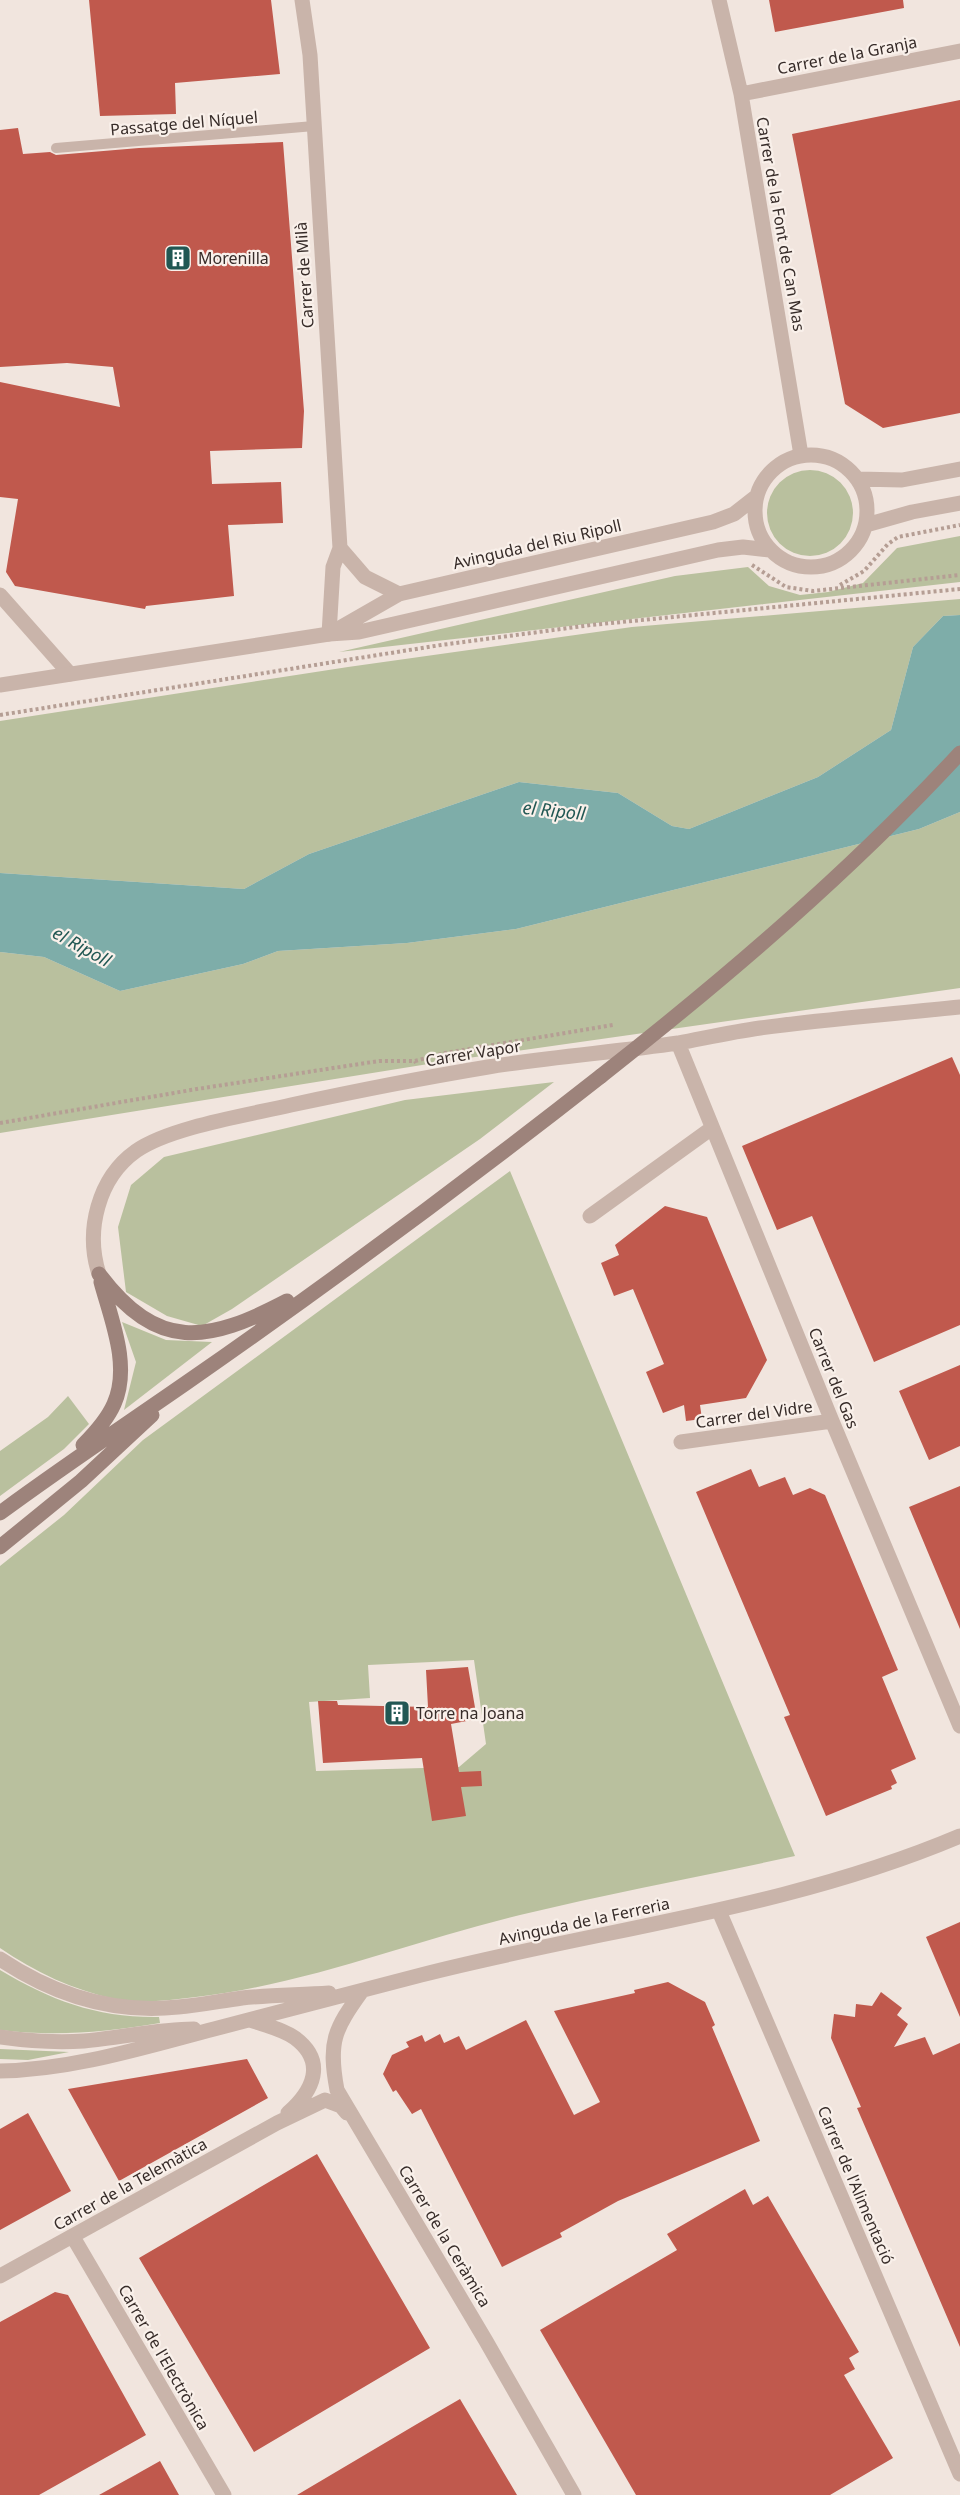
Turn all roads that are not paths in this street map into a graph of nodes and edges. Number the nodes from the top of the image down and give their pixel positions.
1 (302, 0) edge
2 (719, 0) edge
3 (960, 51) edge
4 (741, 94) junction
5 (314, 126) junction
6 (56, 148) dead end
7 (801, 455) junction
8 (960, 469) edge
9 (858, 479) junction
10 (757, 496) junction
11 (960, 503) edge
12 (866, 525) junction
13 (340, 548) junction
14 (770, 550) junction
15 (399, 594) junction
16 (0, 595) edge
17 (329, 634) junction
18 (70, 674) junction
19 (0, 685) edge
20 (960, 753) edge
21 (960, 1008) edge
22 (678, 1042) junction
23 (712, 1128) junction
24 (590, 1216) dead end
25 (99, 1274) junction
26 (333, 1277) junction
27 (185, 1384) junction
28 (832, 1421) junction
29 (681, 1442) dead end
30 (67, 1463) junction
31 (0, 1513) edge
32 (0, 1547) edge
33 (960, 1726) edge
34 (960, 1836) edge
35 (719, 1911) junction
36 (0, 1959) edge
37 (362, 1992) junction
38 (250, 2020) junction
39 (212, 2029) junction
40 (0, 2037) edge
41 (0, 2071) edge
42 (356, 2122) junction
43 (277, 2123) junction
44 (73, 2237) junction
45 (0, 2276) edge
46 (960, 2474) edge
47 (224, 2495) edge
48 (574, 2495) edge

1 - 5 street, Carrer de Milà
2 - 4 street, Carrer de la Font de Can Mas
3 - 4 street, Carrer de la Granja
4 - 7 street, Carrer de la Font de Can Mas
5 - 6 lane, Passatge del Níquel
5 - 13 street, Carrer de Milà
7 - 9 street
7 - 10 street
8 - 9 street
9 - 12 street
10 - 14 street
10 - 15 street, Avinguda del Riu Ripoll
11 - 12 street
12 - 14 street
13 - 15 street
13 - 17 street, Carrer de Milà
14 - 17 street, Avinguda del Riu Ripoll
15 - 17 street, Avinguda del Riu Ripoll
16 - 18 street
17 - 18 street, Avinguda del Riu Ripoll
18 - 19 street, Avinguda del Riu Ripoll
20 - 26 main road, bridge
21 - 22 street, Carrer Vapor
22 - 23 street, Carrer del Gas
22 - 25 street, Carrer Vapor
23 - 24 street
23 - 28 street, Carrer del Gas
25 - 26 main road
25 - 30 main road
26 - 27 main road
27 - 30 main road
27 - 32 main road
28 - 29 street, Carrer del Vidre
28 - 33 street, Carrer del Gas
30 - 31 main road
34 - 35 street, Avinguda de la Ferreria
35 - 37 street, Avinguda de la Ferreria
35 - 46 street, Carrer de l'Alimentació
36 - 37 street
37 - 38 street, Avinguda de la Ferreria
37 - 42 street, Carrer de la Ceràmica
38 - 39 street, Avinguda de la Ferreria
38 - 43 street
39 - 40 street
39 - 41 street
42 - 43 street
42 - 48 street, Carrer de la Ceràmica
43 - 44 street, Carrer de la Telemàtica
44 - 45 street, Carrer de la Telemàtica
44 - 47 street, Carrer de l'Electrònica

